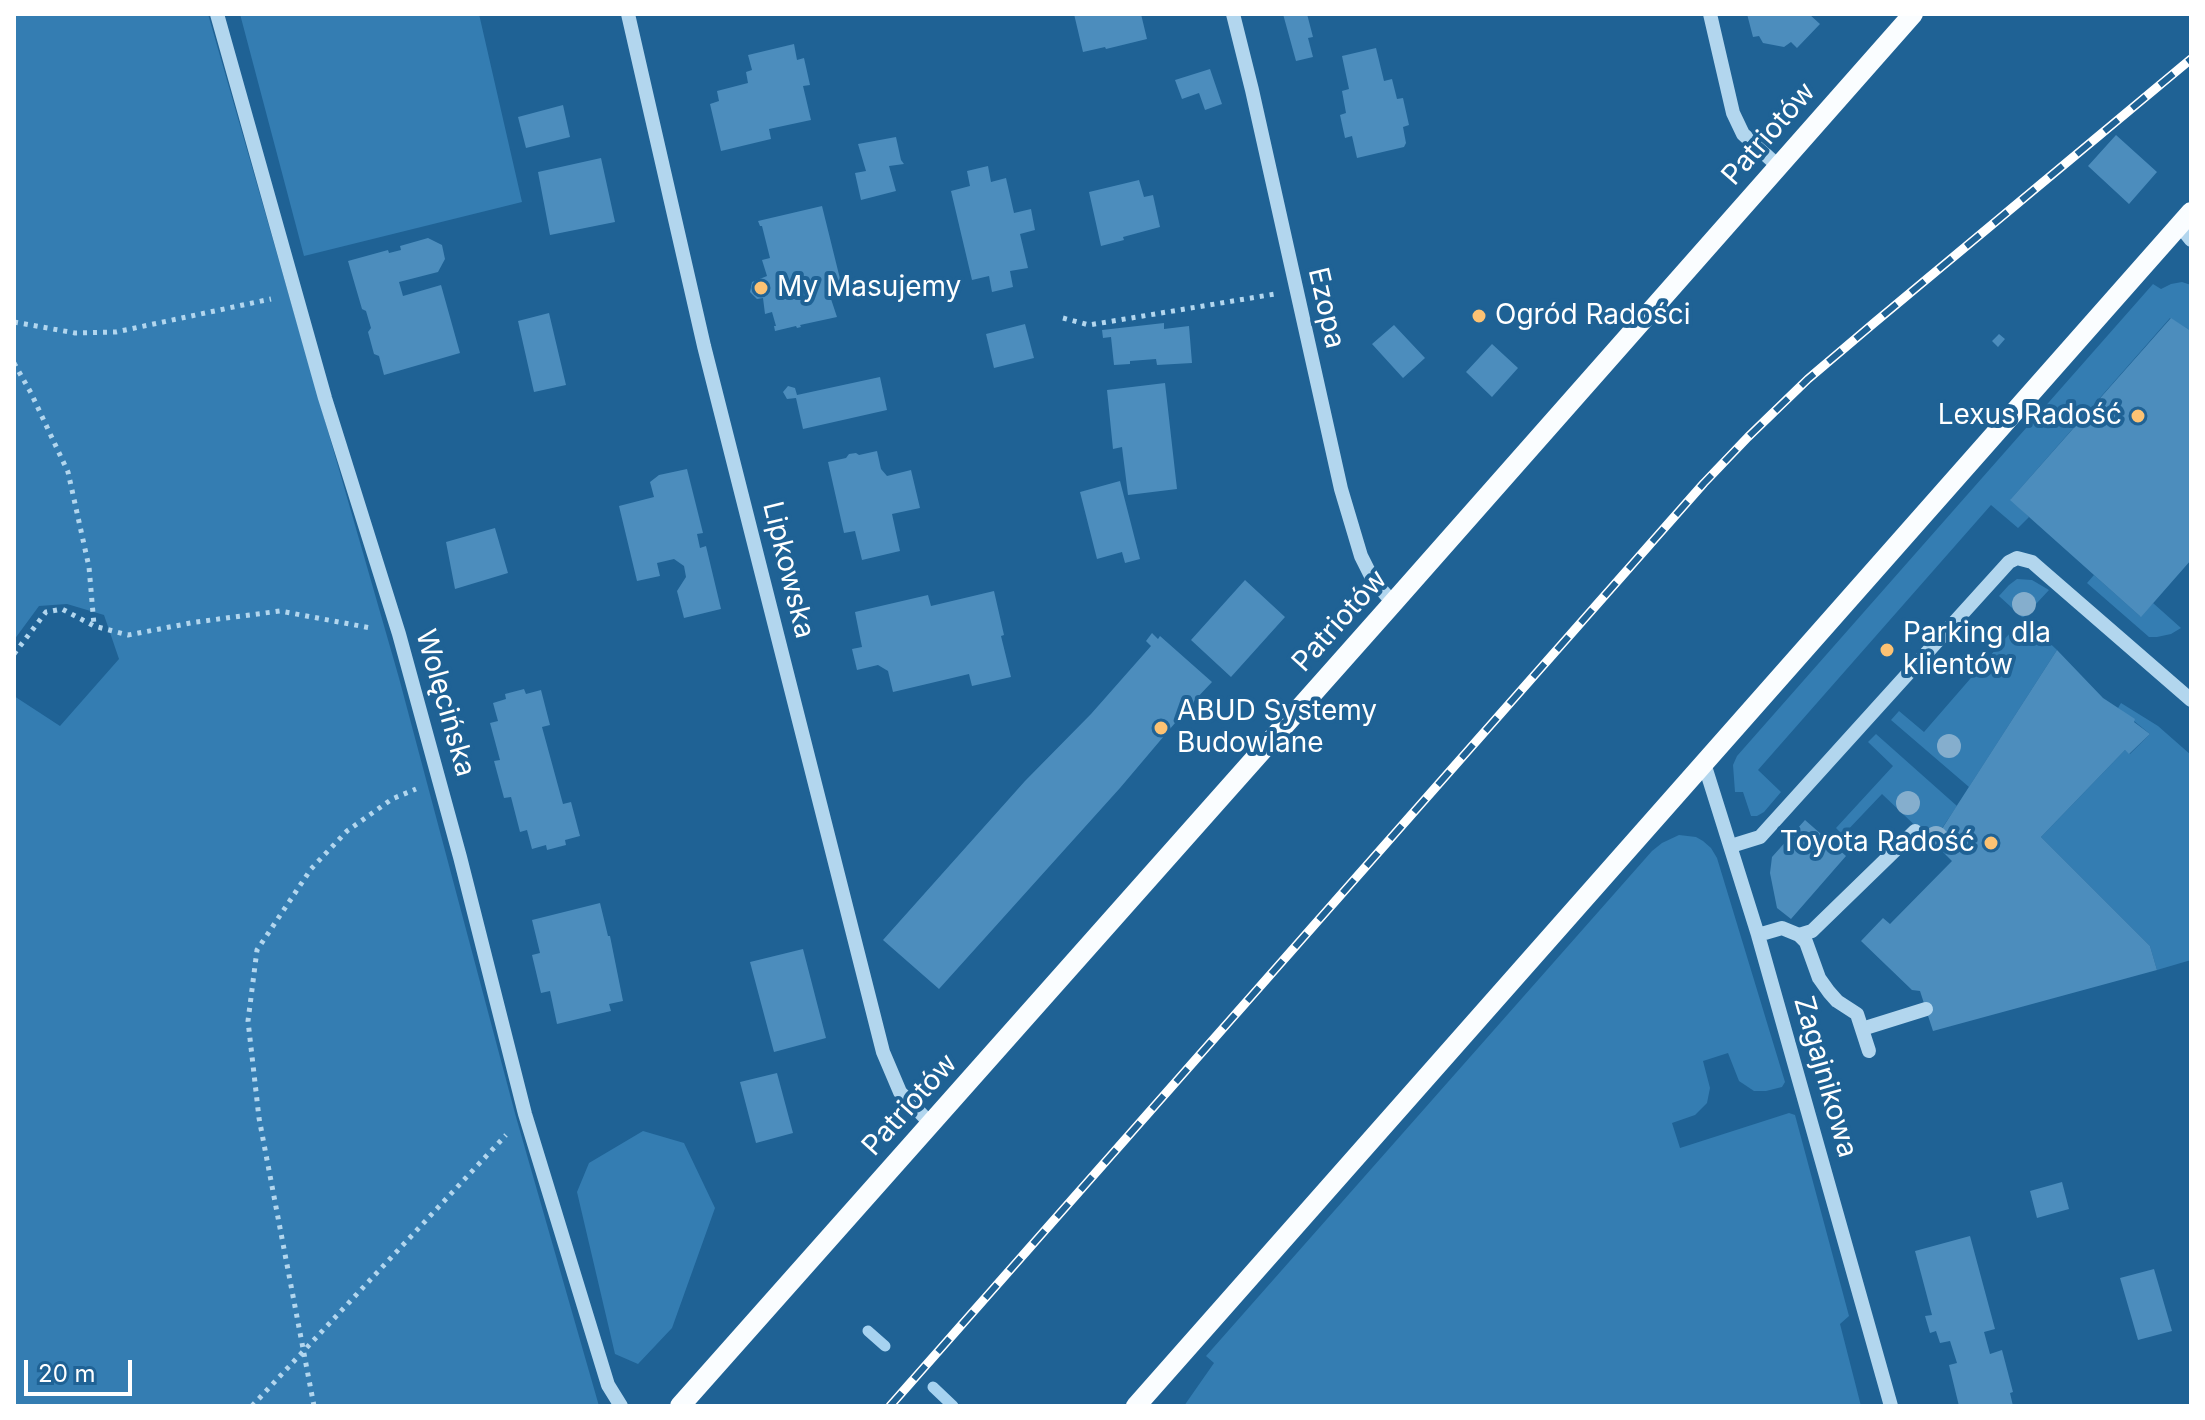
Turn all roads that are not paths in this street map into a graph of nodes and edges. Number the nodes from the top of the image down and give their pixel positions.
1 (217, 14) edge
2 (628, 14) edge
3 (1233, 14) edge
4 (1710, 14) edge
5 (1913, 14) edge
6 (1778, 166) junction
7 (2187, 226) edge
8 (1393, 603) junction
9 (2191, 700) edge
10 (1704, 763) junction
11 (1915, 831) dead end
12 (1731, 846) junction
13 (1758, 935) junction
14 (1799, 935) junction
15 (1926, 1009) dead end
16 (1862, 1029) junction
17 (1869, 1051) dead end
18 (931, 1124) junction
19 (621, 1406) edge
20 (680, 1406) edge
21 (1136, 1406) edge
22 (1891, 1406) edge

1 - 19 street, Wolęcińska
2 - 18 street, Lipkowska
3 - 8 street, Ezopa
4 - 6 street
5 - 6 main road, Patriotów
6 - 8 main road, Patriotów
7 - 10 main road
8 - 18 main road, Patriotów
9 - 12 street
10 - 12 street, Zagajnikowa
10 - 21 main road
11 - 14 street
12 - 13 street, Zagajnikowa
13 - 14 street
13 - 22 street, Zagajnikowa
14 - 16 street
15 - 16 street
16 - 17 street
18 - 20 main road, Patriotów

